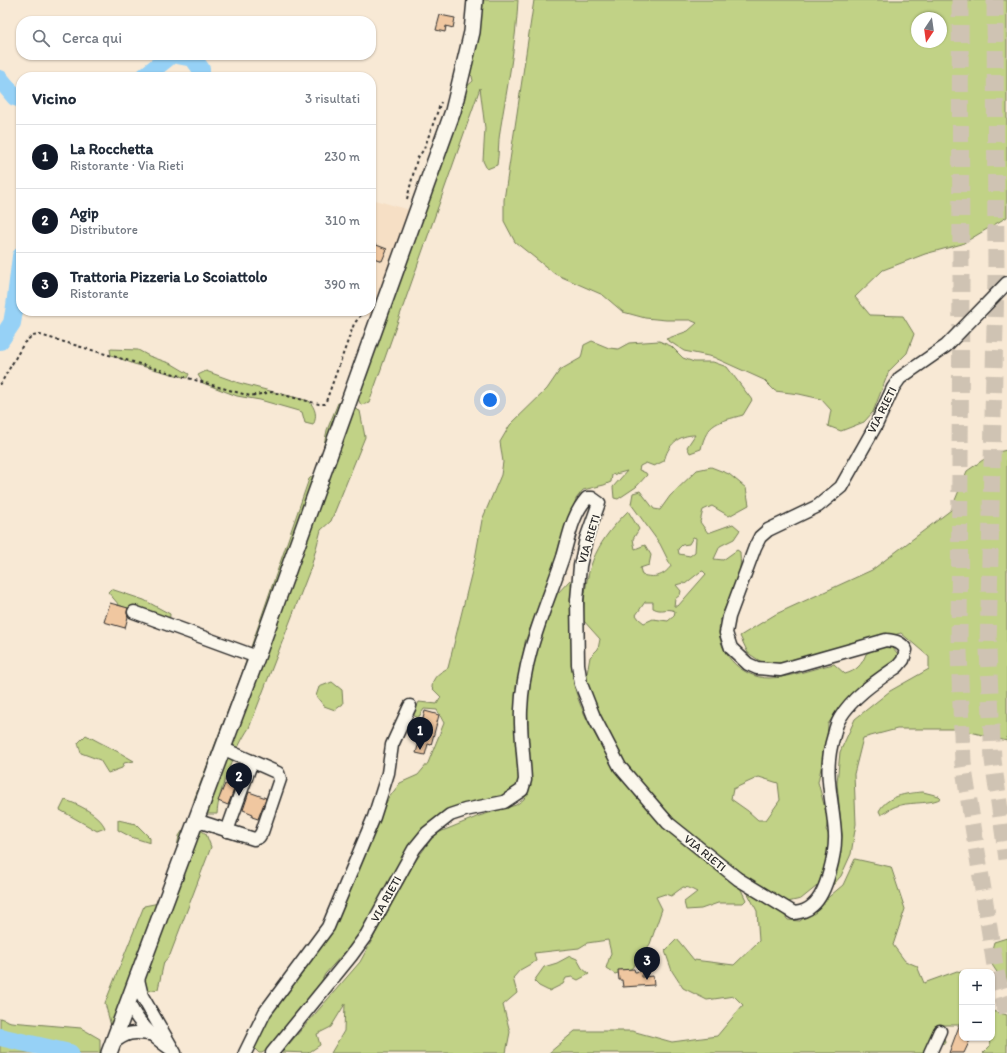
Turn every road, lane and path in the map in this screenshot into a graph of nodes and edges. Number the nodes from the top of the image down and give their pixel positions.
1 (475, 0) edge
2 (443, 98) dead end
3 (406, 202) dead end
4 (1007, 284) edge
5 (360, 316) edge
6 (0, 385) edge
7 (134, 612) dead end
8 (257, 657) junction
9 (410, 706) dead end
10 (222, 748) junction
11 (252, 761) junction
12 (195, 820) junction
13 (227, 830) junction
14 (137, 975) junction
15 (128, 1000) junction
16 (150, 1012) junction
17 (940, 1031) dead end
18 (150, 1034) junction
19 (111, 1048) edge
20 (175, 1052) edge
21 (245, 1053) edge
22 (272, 1053) edge
23 (930, 1053) edge

1 - 8 main road
2 - 3 path
4 - 22 street, VIA RIETI
5 - 6 path
7 - 8 street
8 - 10 main road
9 - 21 street
10 - 11 street
10 - 12 main road
11 - 13 street
11 - 13 street
12 - 13 street
12 - 14 main road
14 - 15 main road
14 - 16 street
15 - 16 street
15 - 18 street
15 - 19 main road
16 - 20 street
17 - 23 street
18 - 19 street
18 - 20 street

